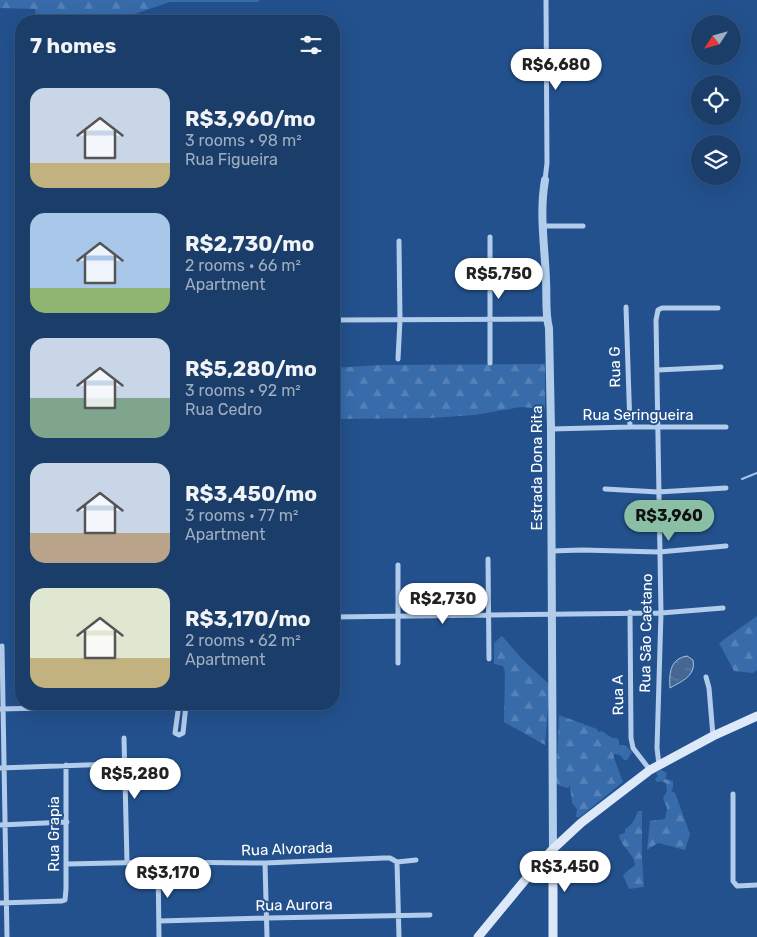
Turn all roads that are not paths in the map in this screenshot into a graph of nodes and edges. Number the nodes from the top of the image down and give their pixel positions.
1 (546, 0) edge
2 (545, 180) joint
3 (542, 226) junction
4 (583, 226) dead end
5 (490, 237) dead end
6 (399, 241) dead end
7 (626, 306) dead end
8 (718, 308) dead end
9 (547, 319) junction
10 (340, 320) edge
11 (400, 320) junction
12 (489, 320) junction
13 (398, 359) dead end
14 (490, 363) dead end
15 (721, 367) dead end
16 (658, 370) junction
17 (630, 427) junction
18 (726, 427) dead end
19 (658, 428) junction
20 (551, 429) junction
21 (726, 488) dead end
22 (605, 489) dead end
23 (658, 492) junction
24 (726, 546) dead end
25 (551, 551) junction
26 (659, 552) junction
27 (488, 560) dead end
28 (398, 565) dead end
29 (723, 608) dead end
30 (630, 612) junction
31 (551, 613) junction
32 (661, 613) junction
33 (488, 614) junction
34 (398, 616) junction
35 (340, 617) edge
36 (2, 646) dead end
37 (489, 659) dead end
38 (398, 663) dead end
39 (706, 677) dead end
40 (2, 709) edge
41 (15, 709) edge
42 (177, 710) edge
43 (185, 710) edge
44 (757, 716) edge
45 (713, 736) junction
46 (124, 738) dead end
47 (124, 762) junction
48 (172, 762) dead end
49 (66, 765) junction
50 (659, 765) junction
51 (2, 768) edge
52 (650, 770) junction
53 (733, 794) dead end
54 (66, 822) junction
55 (0, 825) edge
56 (6, 825) junction
57 (553, 849) junction
58 (416, 860) dead end
59 (127, 862) junction
60 (158, 862) junction
61 (397, 862) junction
62 (265, 863) junction
63 (67, 864) junction
64 (757, 885) edge
65 (0, 903) edge
66 (8, 903) junction
67 (430, 915) dead end
68 (399, 916) junction
69 (267, 918) junction
70 (159, 921) junction
71 (7, 937) edge
72 (159, 937) edge
73 (267, 937) edge
74 (400, 937) edge
75 (478, 937) edge
76 (553, 937) edge

1 - 2 street, Estrada Dona Rita
2 - 3 street, Estrada Dona Rita
3 - 4 street
3 - 9 street, Estrada Dona Rita
5 - 12 street
6 - 11 street
7 - 17 street, Rua G
8 - 16 street, Rua São Caetano
9 - 12 street
9 - 20 street, Estrada Dona Rita
10 - 11 street
11 - 12 street
11 - 13 street
12 - 14 street
15 - 16 street
16 - 19 street, Rua São Caetano
17 - 19 street, Rua Seringueira
17 - 20 street, Rua Seringueira
18 - 19 street, Rua Seringueira
19 - 23 street, Rua São Caetano
20 - 25 street, Estrada Dona Rita
21 - 23 street
22 - 23 street
23 - 26 street, Rua São Caetano
24 - 26 street
25 - 26 street
25 - 31 street, Estrada Dona Rita
26 - 32 street, Rua São Caetano
27 - 33 street
28 - 34 street
29 - 32 street
30 - 31 street
30 - 32 street
30 - 52 street, Rua A
31 - 33 street
31 - 57 street, Estrada Dona Rita
32 - 50 street, Rua São Caetano
33 - 34 street
33 - 37 street
34 - 35 street
34 - 38 street
36 - 40 street
39 - 45 street
40 - 41 street
40 - 51 street
42 - 43 street
44 - 45 main road
45 - 50 main road
46 - 47 street
47 - 48 street
47 - 49 street
47 - 59 street
49 - 51 street
49 - 54 street, Rua Grapia
50 - 52 main road
51 - 56 street
52 - 57 main road
53 - 64 street
54 - 56 street
54 - 63 street, Rua Grapia
55 - 56 street
56 - 66 street
57 - 75 main road
57 - 76 main road, Estrada Dona Rita
58 - 61 street, Rua Alvorada
59 - 60 street, Rua Alvorada
59 - 63 street, Rua Alvorada
60 - 62 street, Rua Alvorada
60 - 70 street
61 - 62 street, Rua Alvorada
61 - 68 street
62 - 69 street
63 - 66 street, Rua Grapia
65 - 66 street
66 - 71 street
67 - 68 street, Rua Aurora
68 - 69 street, Rua Aurora
68 - 74 street
69 - 70 street, Rua Aurora
69 - 73 street
70 - 72 street

